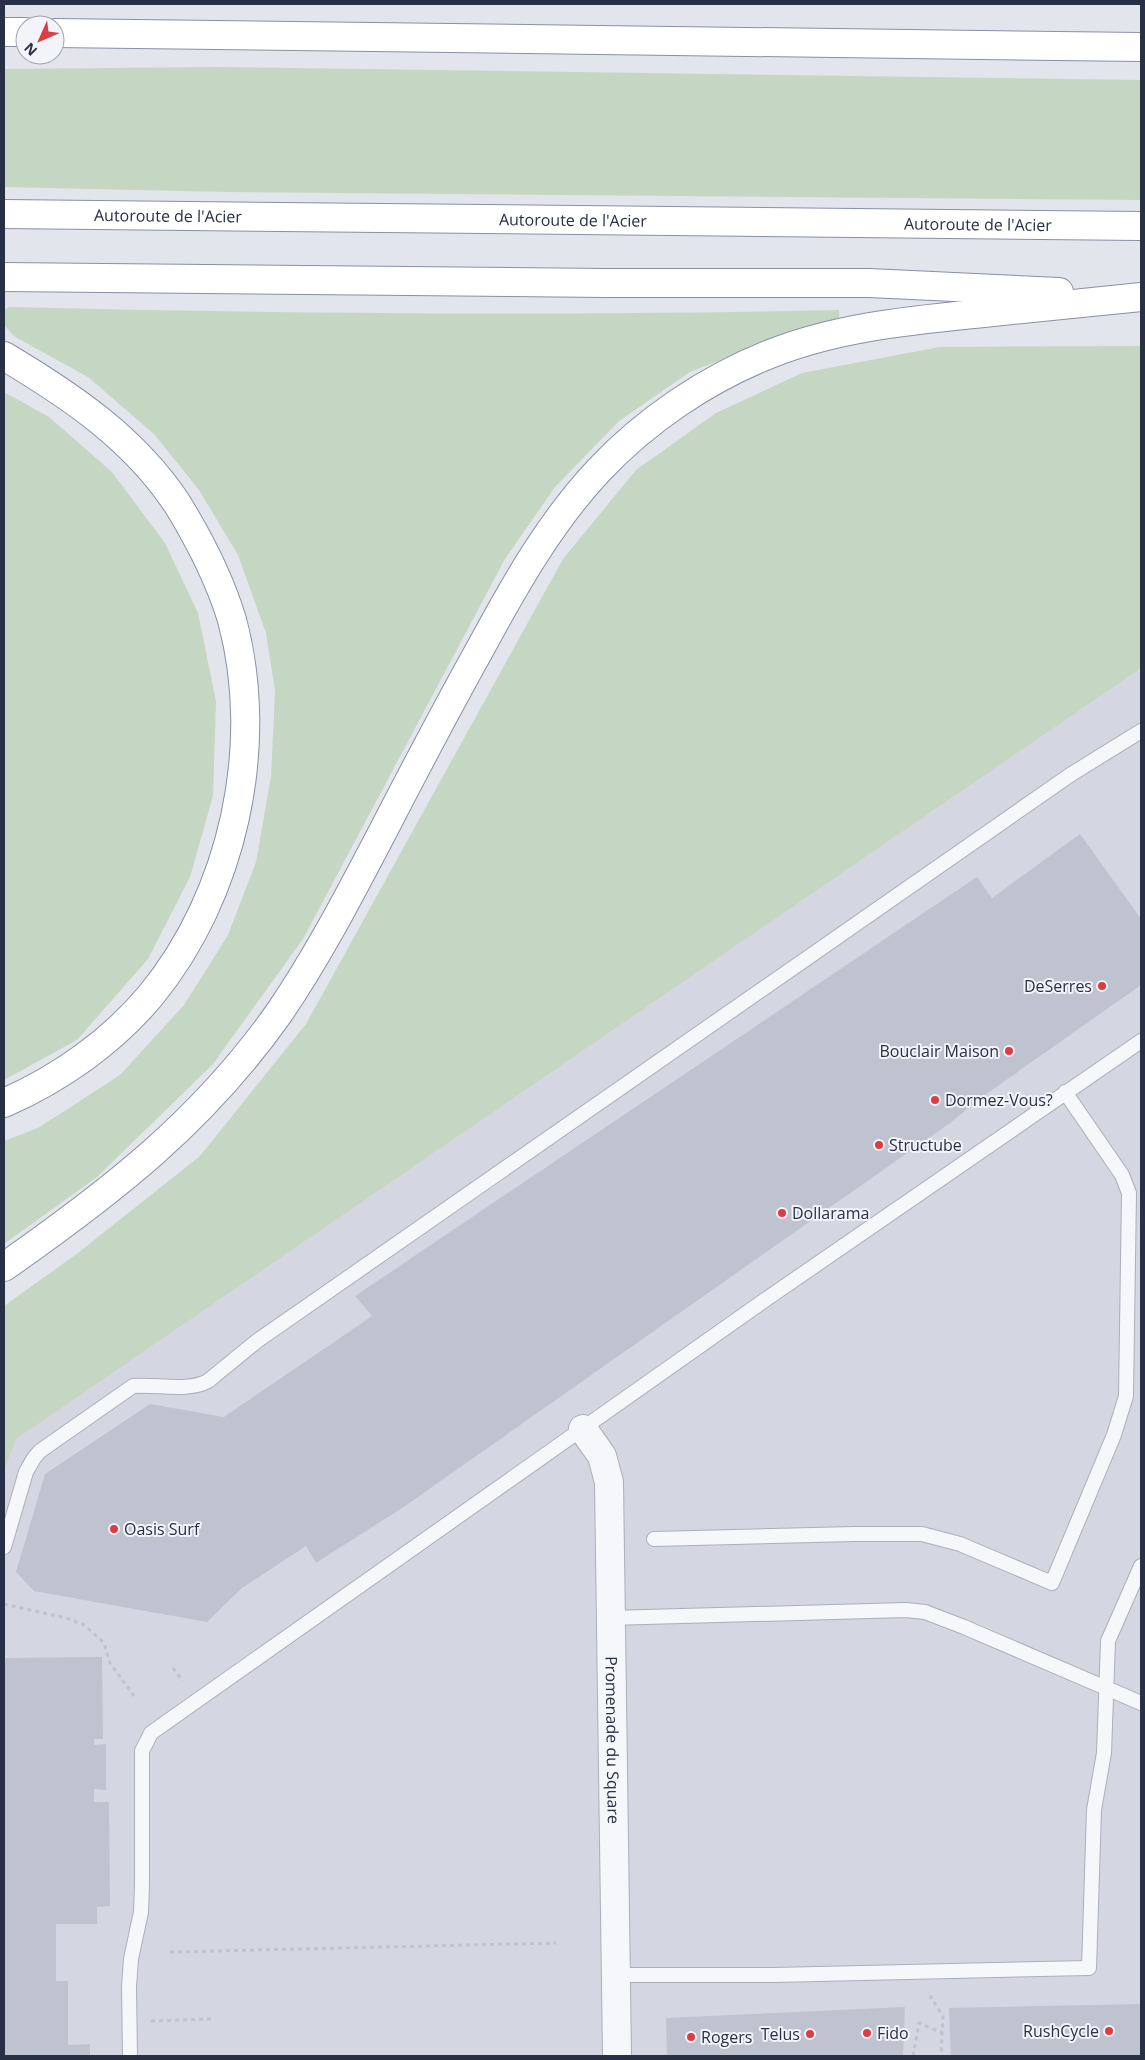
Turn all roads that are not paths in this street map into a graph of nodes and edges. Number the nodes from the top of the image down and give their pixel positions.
1 (65, 33) edge
2 (1141, 47) edge
3 (4, 214) edge
4 (1141, 226) edge
5 (4, 276) edge
6 (1141, 296) edge
7 (4, 356) edge
8 (1141, 731) edge
9 (1141, 1041) edge
10 (1065, 1092) junction
11 (4, 1103) edge
12 (4, 1267) edge
13 (583, 1429) junction
14 (654, 1539) dead end
15 (4, 1546) edge
16 (1141, 1566) edge
17 (609, 1618) junction
18 (1106, 1688) junction
19 (1141, 1703) edge
20 (616, 1975) junction
21 (130, 2056) edge
22 (617, 2056) edge

1 - 2 highway
3 - 4 highway, Autoroute de l'Acier
5 - 6 highway
6 - 12 highway
7 - 11 highway
8 - 15 lane
9 - 10 lane
10 - 13 lane
10 - 14 lane
13 - 17 street, Promenade du Square
13 - 21 lane
16 - 18 lane
17 - 18 lane
17 - 20 street, Promenade du Square
18 - 19 lane
18 - 20 lane
20 - 22 street, Promenade du Square

